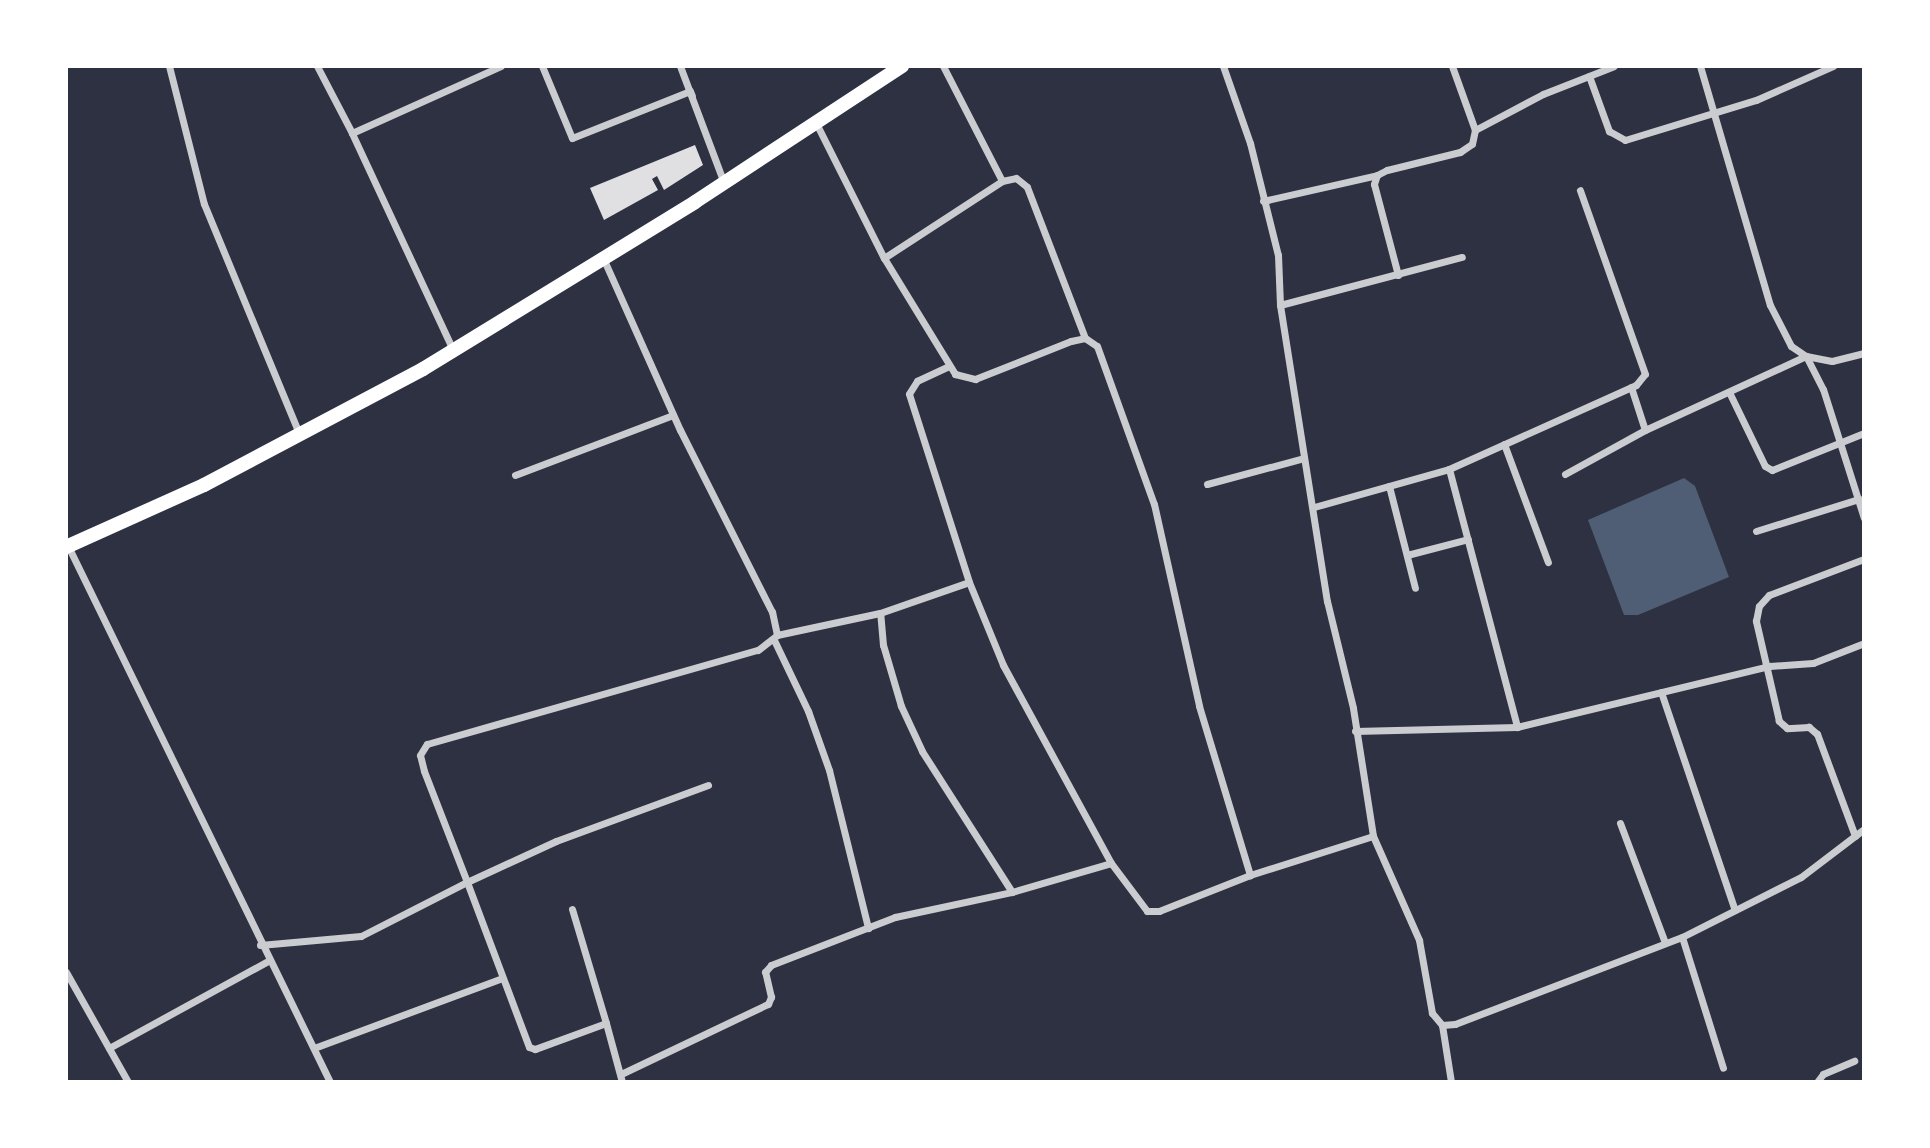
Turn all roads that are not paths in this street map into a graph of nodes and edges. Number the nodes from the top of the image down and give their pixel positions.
1 (169, 66) edge
2 (317, 66) edge
3 (501, 66) edge
4 (542, 66) edge
5 (680, 66) edge
6 (902, 66) edge
7 (943, 66) edge
8 (1223, 66) edge
9 (1452, 66) edge
10 (1700, 66) edge
11 (1832, 66) edge
12 (1612, 67) edge
13 (1589, 76) junction
14 (692, 96) junction
15 (1717, 113) junction
16 (816, 122) junction
17 (1475, 130) junction
18 (352, 133) junction
19 (1377, 175) junction
20 (1003, 181) junction
21 (724, 183) junction
22 (1580, 190) dead end
23 (1264, 201) junction
24 (602, 256) junction
25 (1462, 257) dead end
26 (884, 258) junction
27 (1398, 275) junction
28 (1280, 305) junction
29 (1085, 338) junction
30 (453, 350) junction
31 (1864, 353) edge
32 (1806, 356) junction
33 (948, 366) junction
34 (1631, 387) junction
35 (1729, 393) junction
36 (673, 415) junction
37 (1645, 430) junction
38 (299, 433) junction
39 (1864, 433) edge
40 (1841, 439) junction
41 (1504, 444) junction
42 (1304, 458) junction
43 (1449, 469) junction
44 (1564, 474) dead end
45 (515, 475) dead end
46 (1207, 484) dead end
47 (1389, 486) junction
48 (1858, 499) junction
49 (1314, 507) junction
50 (1864, 518) edge
51 (1756, 531) dead end
52 (1468, 539) junction
53 (67, 546) edge
54 (1407, 555) junction
55 (1864, 559) edge
56 (1548, 562) dead end
57 (969, 582) junction
58 (1415, 588) dead end
59 (880, 613) junction
60 (776, 638) junction
61 (1864, 643) edge
62 (1770, 666) junction
63 (1661, 692) junction
64 (1517, 727) junction
65 (1355, 731) junction
66 (708, 785) dead end
67 (1620, 823) dead end
68 (1864, 829) edge
69 (1373, 836) junction
70 (1855, 836) junction
71 (1111, 863) junction
72 (1250, 875) junction
73 (467, 882) junction
74 (1012, 892) junction
75 (572, 909) dead end
76 (1735, 910) junction
77 (868, 928) junction
78 (1682, 937) junction
79 (1665, 943) junction
80 (260, 946) junction
81 (268, 961) junction
82 (66, 972) edge
83 (502, 978) junction
84 (606, 1023) junction
85 (1442, 1025) junction
86 (109, 1048) junction
87 (314, 1048) junction
88 (1854, 1061) dead end
89 (1723, 1069) dead end
90 (621, 1078) edge
91 (125, 1080) edge
92 (330, 1082) edge
93 (1451, 1082) edge
94 (1817, 1082) edge

1 - 38 street
2 - 18 street
3 - 18 street
4 - 14 street
5 - 14 street
6 - 16 main road
7 - 20 street
8 - 23 street
9 - 17 street
10 - 15 street
11 - 15 street
12 - 13 street
13 - 15 street
13 - 17 street
14 - 21 street
15 - 32 street
16 - 21 main road
16 - 26 street
17 - 19 street
18 - 30 street
19 - 23 street
19 - 27 street
20 - 26 street
20 - 29 street
21 - 24 main road
22 - 34 street
23 - 28 street
24 - 30 main road
24 - 36 street
25 - 27 street
26 - 33 street
27 - 28 street
28 - 42 street
29 - 33 street
29 - 72 street
30 - 38 main road
31 - 32 street
32 - 35 street
32 - 40 street
33 - 57 street
34 - 37 street
34 - 41 street
35 - 37 street
35 - 40 street
36 - 45 street
36 - 60 street
37 - 44 street
38 - 53 main road
39 - 40 street
40 - 48 street
41 - 43 street
41 - 56 street
42 - 46 street
42 - 49 street
43 - 47 street
43 - 52 street
47 - 49 street
47 - 54 street
48 - 50 street
48 - 51 street
49 - 65 street
52 - 54 street
52 - 64 street
53 - 80 street
54 - 58 street
55 - 62 street
57 - 59 street
57 - 71 street
59 - 60 street
59 - 74 street
60 - 73 street
60 - 77 street
61 - 62 street
62 - 63 street
62 - 70 street
63 - 64 street
63 - 76 street
64 - 65 street
65 - 69 street
66 - 73 street
67 - 79 street
68 - 70 street
69 - 72 street
69 - 85 street
70 - 76 street
71 - 72 street
71 - 74 street
73 - 80 street
73 - 83 street
74 - 77 street
75 - 84 street
76 - 78 street
77 - 90 street
78 - 79 street
78 - 89 street
79 - 85 street
80 - 81 street
81 - 86 street
81 - 87 street
82 - 86 street
83 - 84 street
83 - 87 street
84 - 90 street
85 - 93 street
86 - 91 street
87 - 92 street
88 - 94 street

